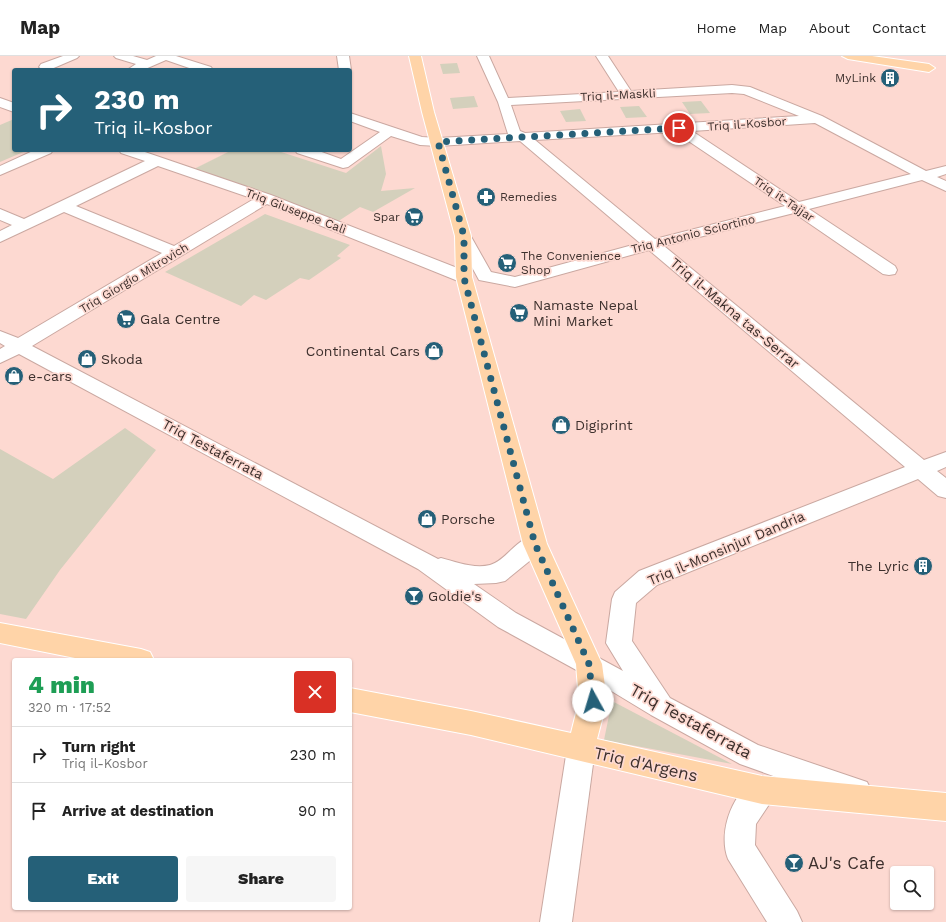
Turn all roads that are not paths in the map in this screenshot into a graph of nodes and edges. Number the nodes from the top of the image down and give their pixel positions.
1 (73, 56) edge
2 (120, 56) edge
3 (165, 56) edge
4 (343, 56) edge
5 (414, 56) edge
6 (483, 56) edge
7 (602, 56) edge
8 (848, 56) edge
9 (884, 56) edge
10 (898, 56) edge
11 (873, 60) junction
12 (148, 64) junction
13 (51, 68) edge
14 (138, 68) edge
15 (201, 68) edge
16 (345, 68) edge
17 (627, 95) junction
18 (0, 102) edge
19 (504, 102) junction
20 (12, 107) edge
21 (352, 117) edge
22 (818, 119) junction
23 (679, 128) junction
24 (388, 131) junction
25 (522, 136) junction
26 (438, 142) junction
27 (42, 152) edge
28 (132, 152) edge
29 (308, 152) edge
30 (158, 161) junction
31 (946, 170) edge
32 (0, 171) edge
33 (926, 175) junction
34 (946, 187) edge
35 (266, 198) junction
36 (63, 206) junction
37 (798, 208) junction
38 (0, 214) edge
39 (24, 225) junction
40 (464, 236) junction
41 (0, 237) edge
42 (652, 244) junction
43 (176, 253) junction
44 (889, 270) dead end
45 (464, 278) junction
46 (0, 336) edge
47 (20, 345) junction
48 (0, 357) edge
49 (946, 458) edge
50 (920, 468) junction
51 (946, 490) edge
52 (535, 544) junction
53 (426, 563) junction
54 (0, 633) edge
55 (130, 658) edge
56 (589, 664) junction
57 (352, 700) edge
58 (662, 707) junction
59 (581, 749) junction
60 (762, 790) junction
61 (888, 803) junction
62 (943, 804) edge
63 (556, 922) edge
64 (786, 922) edge

1 - 13 street
2 - 12 street
3 - 12 street
3 - 15 street
4 - 16 street
5 - 26 main road
6 - 19 street
7 - 17 street
8 - 11 main road
9 - 11 main road
10 - 11 main road
12 - 14 street
17 - 19 street, Triq il-Maskli
17 - 22 street, Triq il-Maskli
18 - 20 street
19 - 25 street, Triq il-Makna tas-Serrar
21 - 24 street, Triq il-Kosbor
22 - 23 street, Triq il-Kosbor
22 - 33 street, Triq il-Maskli
23 - 25 street, Triq il-Kosbor
23 - 37 street, Triq it-Tajjar
24 - 26 street, Triq il-Kosbor
24 - 29 street
25 - 26 street, Triq il-Kosbor
25 - 42 street, Triq il-Makna tas-Serrar
26 - 40 main road
27 - 32 street
28 - 30 street, Triq Giuseppe Calì
30 - 35 street, Triq Giuseppe Calì
30 - 36 street
31 - 33 street, Triq Antonio Sciortino
33 - 34 street, Triq il-Maskli
33 - 37 street, Triq Antonio Sciortino
35 - 43 street, Triq Giorgio Mitrovich
35 - 45 street, Triq Giuseppe Calì
36 - 39 street
36 - 43 street
37 - 42 street, Triq Antonio Sciortino
37 - 44 street, Triq it-Tajjar
38 - 39 street
39 - 41 street
40 - 42 street, Triq Antonio Sciortino
40 - 45 main road
42 - 50 street, Triq il-Makna tas-Serrar
43 - 47 street, Triq Giorgio Mitrovich
45 - 52 main road
46 - 47 street, Triq Testaferrata
47 - 48 street, Triq Giorgio Mitrovich
47 - 53 street, Triq Testaferrata
49 - 50 street, Triq il-Monsinjur Dandria
50 - 51 street, Triq il-Makna tas-Serrar
50 - 58 street, Triq il-Monsinjur Dandria
52 - 53 street, Triq Testaferrata
52 - 56 main road
53 - 56 street, Triq Testaferrata
54 - 55 main road
56 - 58 street, Triq Testaferrata
56 - 59 main road
57 - 59 main road, Triq d'Argens
58 - 61 street, Triq Testaferrata
59 - 60 main road, Triq d'Argens
59 - 63 street
60 - 61 main road, Triq d'Argens
60 - 64 street
61 - 62 main road, Triq d'Argens

